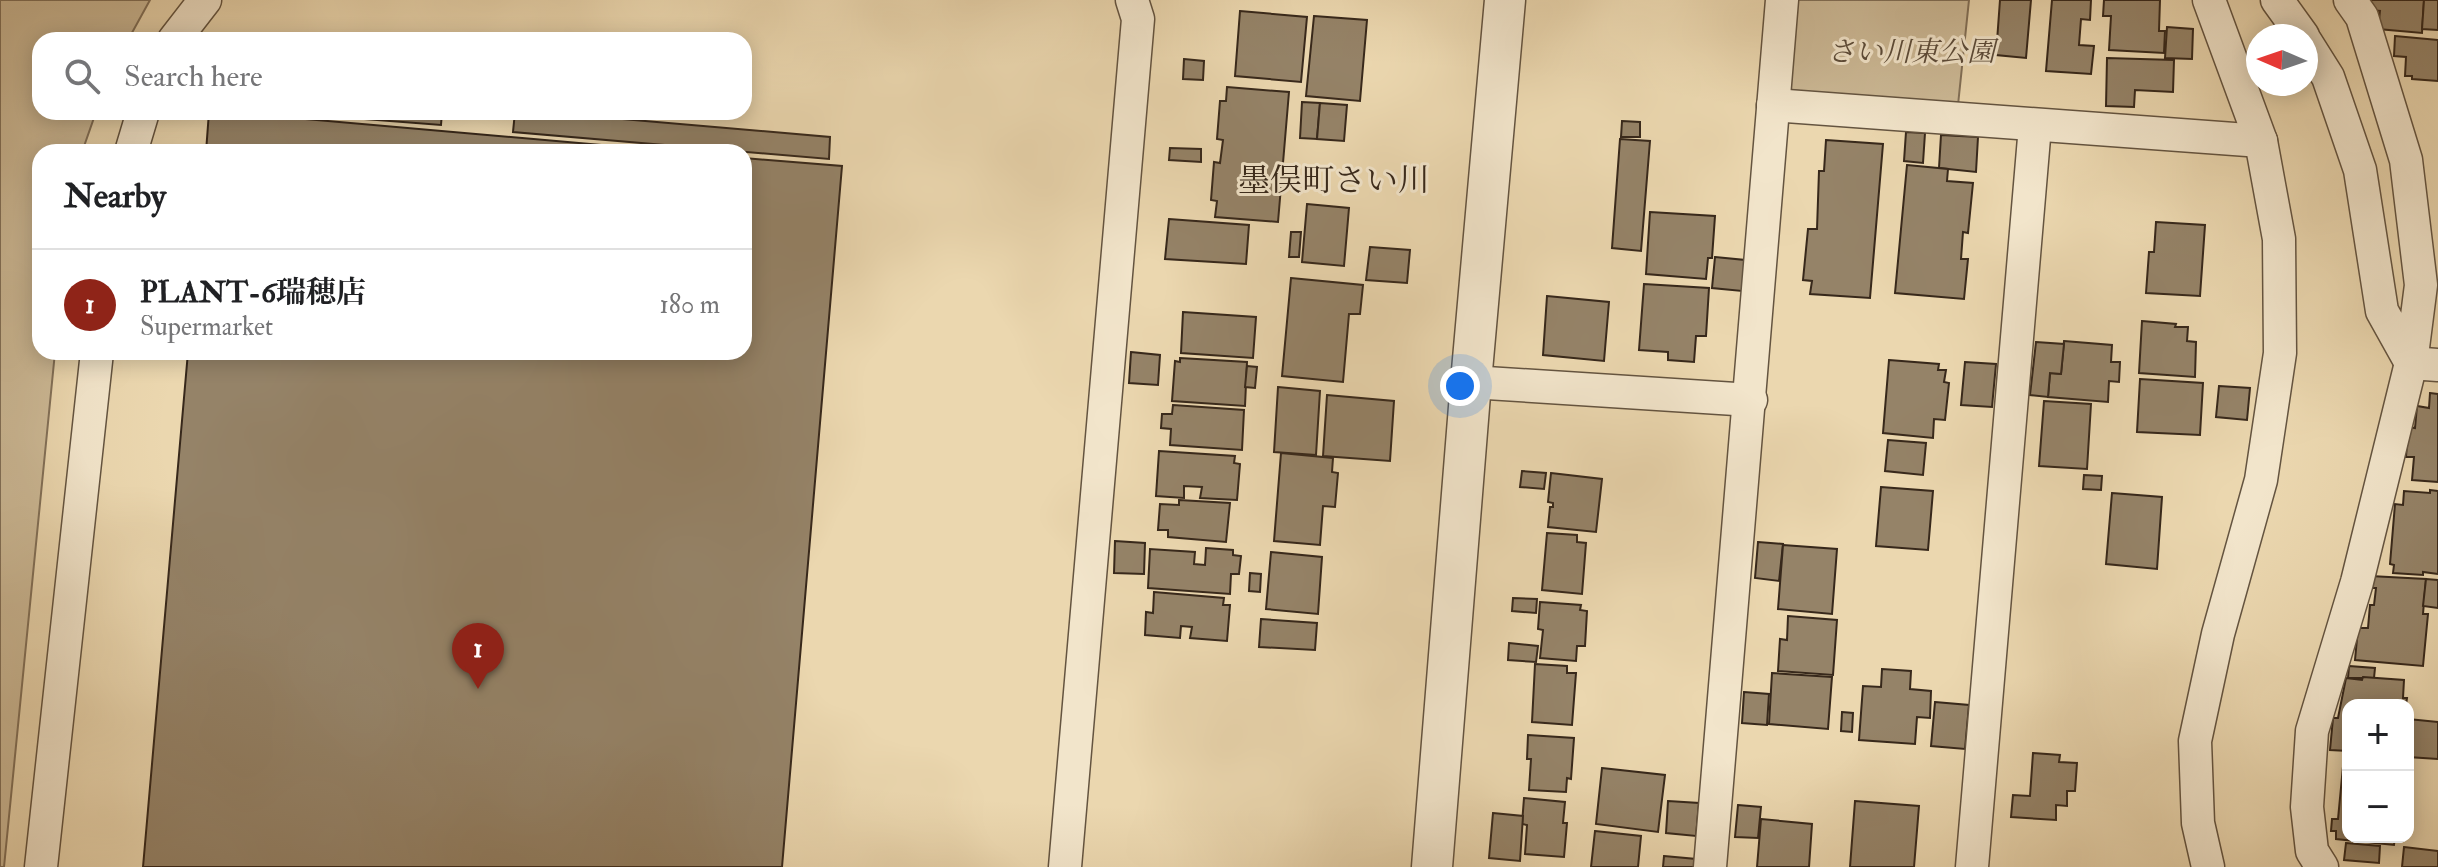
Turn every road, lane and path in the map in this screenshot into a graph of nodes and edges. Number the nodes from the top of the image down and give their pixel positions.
1 (205, 0) edge
2 (1132, 0) edge
3 (1505, 0) edge
4 (1782, 0) edge
5 (2209, 0) edge
6 (2277, 0) edge
7 (2350, 0) edge
8 (2294, 24) edge
9 (180, 32) edge
10 (2318, 61) edge
11 (1773, 105) junction
12 (141, 120) edge
13 (2035, 126) junction
14 (2261, 141) junction
15 (133, 144) edge
16 (96, 360) edge
17 (2424, 364) edge
18 (1471, 382) junction
19 (1751, 400) junction
20 (41, 867) edge
21 (1065, 867) edge
22 (1432, 867) edge
23 (1710, 867) edge
24 (1972, 867) edge
25 (2208, 867) edge
26 (2322, 867) edge

1 - 9 street
2 - 21 street
3 - 18 street
4 - 11 street
5 - 14 street
6 - 8 street
7 - 17 street
10 - 17 street
11 - 13 street
11 - 19 street
12 - 15 street
13 - 14 street
13 - 24 street
14 - 25 street
16 - 20 street
17 - 26 street
18 - 19 street
18 - 22 street
19 - 23 street

